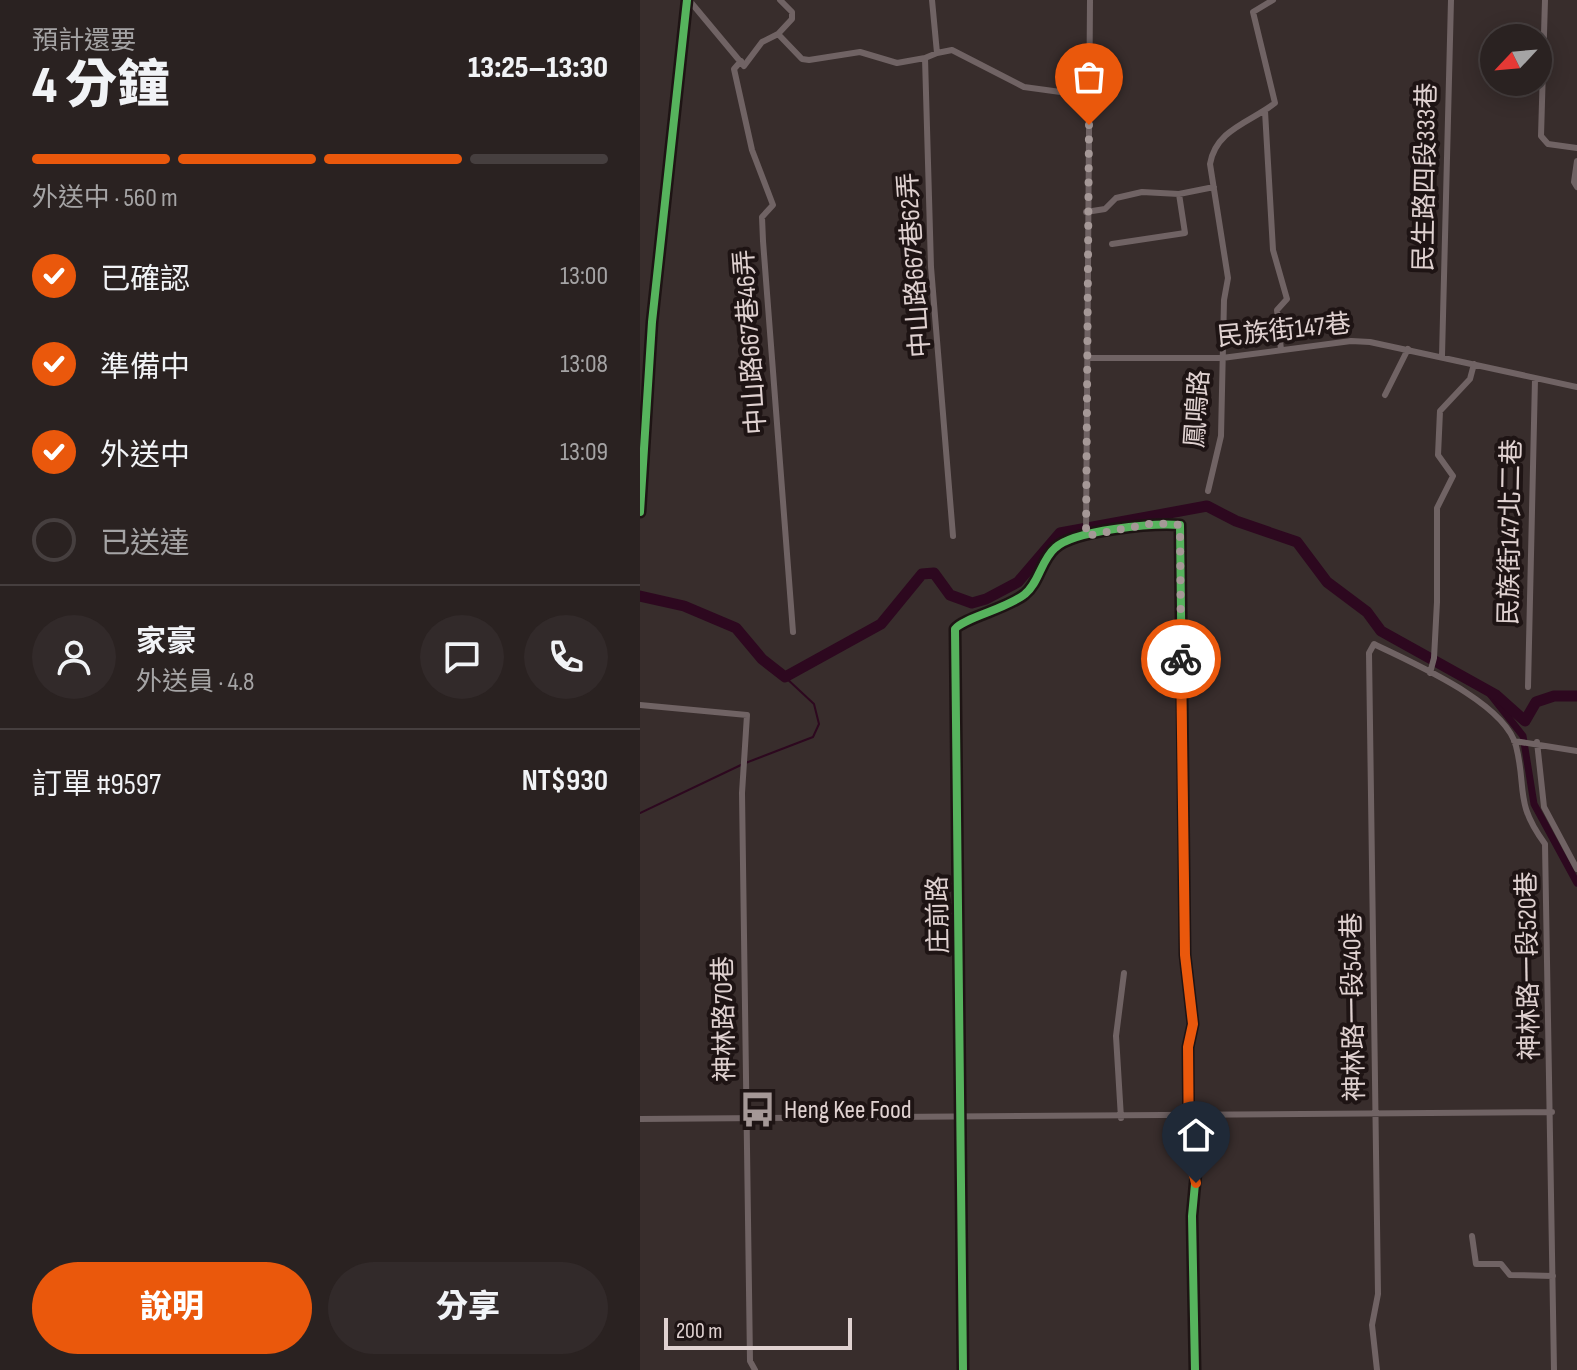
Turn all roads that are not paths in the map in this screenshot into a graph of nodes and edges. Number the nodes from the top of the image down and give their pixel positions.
1 (689, 0) edge
2 (780, 0) edge
3 (932, 0) edge
4 (1090, 0) edge
5 (1273, 0) edge
6 (1451, 0) edge
7 (1545, 0) edge
8 (778, 34) junction
9 (937, 53) junction
10 (925, 58) junction
11 (743, 64) junction
12 (1090, 96) junction
13 (1265, 111) junction
14 (1577, 148) edge
15 (1577, 161) edge
16 (1214, 187) junction
17 (1577, 187) edge
18 (1179, 194) junction
19 (1086, 212) junction
20 (1112, 244) dead end
21 (1408, 349) junction
22 (1281, 350) junction
23 (1442, 356) junction
24 (1087, 358) junction
25 (1222, 358) junction
26 (1474, 364) junction
27 (1535, 379) junction
28 (1577, 387) edge
29 (1385, 395) dead end
30 (1208, 491) dead end
31 (953, 536) dead end
32 (1086, 536) junction
33 (793, 632) dead end
34 (1430, 673) junction
35 (1528, 687) dead end
36 (640, 705) edge
37 (1514, 741) junction
38 (1537, 742) junction
39 (1577, 751) edge
40 (1577, 869) edge
41 (1124, 973) dead end
42 (1552, 1112) junction
43 (962, 1114) junction
44 (1376, 1114) junction
45 (746, 1117) junction
46 (1189, 1117) junction
47 (1121, 1118) junction
48 (640, 1119) edge
49 (1472, 1236) dead end
50 (1553, 1276) junction
51 (755, 1370) edge
52 (963, 1370) edge
53 (1195, 1370) edge
54 (1377, 1370) edge
55 (1554, 1370) edge

1 - 11 street
2 - 8 street
3 - 9 street
4 - 12 street
5 - 13 street
6 - 23 street, 民生路四段333巷
7 - 14 street
8 - 10 street
8 - 11 street
9 - 10 street
9 - 12 street
10 - 31 street, 中山路667巷62弄
11 - 33 street, 中山路667巷46弄
12 - 19 street
13 - 16 street, 鳳鳴路
13 - 22 street
15 - 17 street
16 - 18 street
16 - 25 street, 鳳鳴路
18 - 19 street
18 - 20 street
19 - 24 street
21 - 22 street, 民族街147巷
21 - 23 street, 民族街147巷
21 - 29 street
22 - 25 street, 民族街147巷
23 - 26 street, 民族街147巷
24 - 25 street, 民族街147巷
24 - 32 street
25 - 30 street, 鳳鳴路
26 - 27 street, 民族街147巷
26 - 34 street
27 - 28 street, 民族街147巷
27 - 35 street, 民族街147北二巷
32 - 43 street, 庄前路
32 - 46 street
34 - 37 street
34 - 44 street, 神林路一段540巷
36 - 45 street, 神林路70巷
37 - 38 street
37 - 42 street, 神林路一段520巷
38 - 39 street
38 - 40 street
41 - 47 street
42 - 44 street
42 - 50 street, 神林路一段520巷
43 - 45 street
43 - 47 street
43 - 52 street, 庄前路
44 - 46 street
44 - 54 street, 神林路一段540巷
45 - 48 street
45 - 51 street, 神林路70巷
46 - 47 street
46 - 53 street
49 - 50 street
50 - 55 street, 神林路一段520巷

